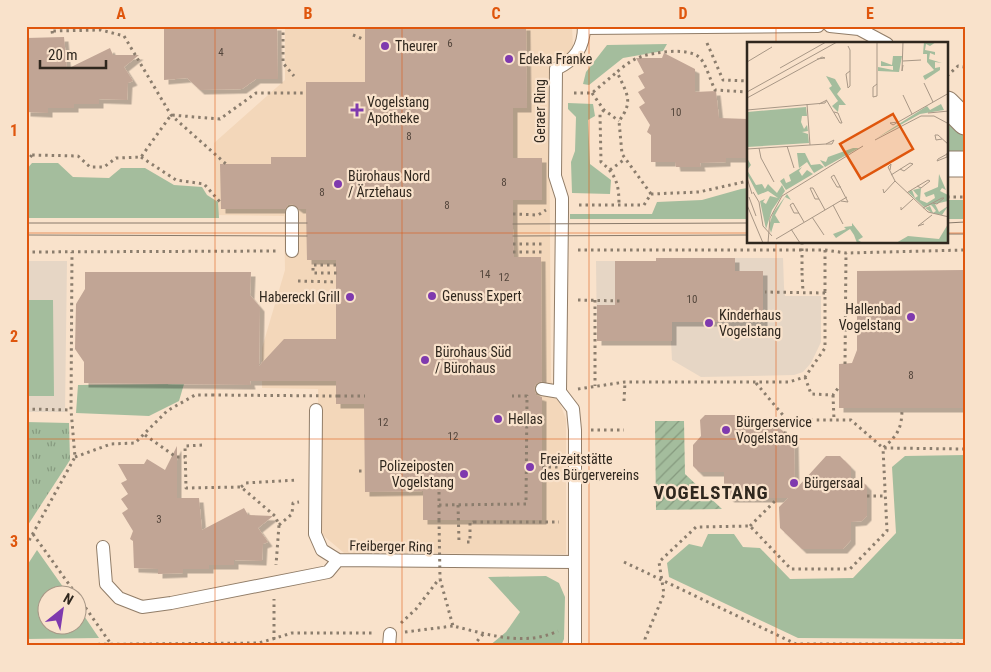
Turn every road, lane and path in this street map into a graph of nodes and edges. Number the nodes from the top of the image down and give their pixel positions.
1 (60, 26) edge
2 (283, 26) edge
3 (818, 26) edge
4 (830, 26) edge
5 (584, 27) edge
6 (707, 27) edge
7 (101, 28) edge
8 (52, 29) edge
9 (60, 31) junction
10 (353, 35) dead end
11 (53, 37) dead end
12 (872, 39) edge
13 (364, 40) dead end
14 (965, 67) edge
15 (617, 72) junction
16 (948, 75) edge
17 (294, 76) dead end
18 (747, 81) edge
19 (747, 92) edge
20 (306, 93) dead end
21 (574, 93) dead end
22 (592, 93) junction
23 (948, 105) edge
24 (604, 110) junction
25 (171, 115) junction
26 (619, 121) junction
27 (965, 122) edge
28 (26, 153) edge
29 (32, 155) junction
30 (141, 157) junction
31 (625, 159) junction
32 (26, 162) edge
33 (226, 164) dead end
34 (948, 164) edge
35 (965, 164) edge
36 (610, 170) junction
37 (747, 181) edge
38 (652, 194) junction
39 (948, 197) edge
40 (965, 197) edge
41 (221, 204) dead end
42 (562, 206) junction
43 (619, 206) junction
44 (292, 212) dead end
45 (513, 214) dead end
46 (513, 244) dead end
47 (802, 244) edge
48 (562, 250) junction
49 (825, 250) junction
50 (965, 250) edge
51 (292, 251) joint
52 (538, 251) dead end
53 (26, 252) edge
54 (72, 252) junction
55 (546, 252) dead end
56 (846, 253) junction
57 (336, 265) dead end
58 (337, 273) dead end
59 (298, 281) dead end
60 (336, 282) dead end
61 (765, 292) dead end
62 (803, 292) junction
63 (825, 293) junction
64 (561, 299) junction
65 (595, 300) junction
66 (620, 301) dead end
67 (845, 364) dead end
68 (805, 377) junction
69 (624, 382) junction
70 (756, 382) junction
71 (595, 386) junction
72 (839, 387) dead end
73 (542, 389) dead end
74 (560, 392) junction
75 (833, 395) junction
76 (365, 396) dead end
77 (512, 396) dead end
78 (624, 401) dead end
79 (902, 408) dead end
80 (26, 409) edge
81 (71, 410) junction
82 (316, 410) dead end
83 (787, 420) junction
84 (834, 420) junction
85 (592, 430) dead end
86 (624, 430) dead end
87 (785, 434) dead end
88 (145, 435) junction
89 (202, 445) dead end
90 (884, 448) junction
91 (965, 449) edge
92 (75, 457) junction
93 (185, 457) junction
94 (359, 471) dead end
95 (364, 471) dead end
96 (299, 475) dead end
97 (594, 479) dead end
98 (624, 479) dead end
99 (241, 487) junction
100 (439, 492) dead end
101 (866, 496) dead end
102 (886, 496) junction
103 (775, 501) dead end
104 (293, 503) dead end
105 (439, 505) junction
106 (458, 505) junction
107 (575, 522) junction
108 (279, 525) junction
109 (750, 526) junction
110 (33, 534) junction
111 (459, 542) dead end
112 (470, 542) dead end
113 (26, 546) edge
114 (103, 547) dead end
115 (338, 560) junction
116 (575, 562) junction
117 (624, 562) dead end
118 (440, 579) junction
119 (662, 580) junction
120 (275, 582) junction
121 (68, 584) edge
122 (88, 612) edge
123 (576, 623) junction
124 (453, 626) junction
125 (484, 633) junction
126 (274, 639) junction
127 (390, 640) edge
128 (111, 644) junction
129 (965, 644) edge
130 (26, 645) edge
131 (69, 645) edge
132 (142, 645) edge
133 (206, 645) edge
134 (796, 645) edge
135 (888, 645) edge
136 (274, 646) edge
137 (473, 646) edge
138 (575, 646) edge
139 (645, 646) edge

1 - 9 path
2 - 17 path
3 - 6 lane, Geraer Ring
4 - 12 lane
5 - 6 lane, Geraer Ring
5 - 42 lane, Geraer Ring
6 - 18 path
7 - 9 path
7 - 25 path
8 - 9 path
8 - 11 path
10 - 13 path
14 - 16 path
15 - 19 path
15 - 22 path
15 - 26 path
20 - 25 path
21 - 22 path
22 - 24 path
23 - 27 street
24 - 26 path
24 - 36 path
25 - 30 path
25 - 33 path
26 - 31 path
28 - 29 path
29 - 30 path
29 - 32 path
30 - 41 path
31 - 36 path
31 - 38 path
34 - 35 street
36 - 43 path
37 - 38 path
38 - 43 path
39 - 40 path
42 - 43 path
42 - 45 path
42 - 48 lane
44 - 51 lane
46 - 48 path
47 - 62 path, bridge
48 - 49 path
48 - 64 lane
49 - 56 path
49 - 63 path
50 - 56 path
51 - 54 path
52 - 55 path
53 - 54 path
54 - 81 path
56 - 67 path
57 - 58 path
59 - 60 path
61 - 62 path
62 - 63 path
63 - 68 path
64 - 65 path
64 - 74 lane
65 - 66 path
65 - 71 path
68 - 70 path
68 - 75 path
69 - 70 path
69 - 71 path
69 - 78 path
70 - 83 path
71 - 74 path
72 - 75 path
73 - 74 lane
74 - 107 lane
75 - 84 path
76 - 88 path, bridge
77 - 106 path
79 - 90 path
80 - 81 path
81 - 92 path
82 - 115 lane, Freiberger Ring
83 - 84 path
83 - 87 path
84 - 90 path
85 - 86 path
88 - 92 path
88 - 93 path
89 - 93 path
90 - 91 path
90 - 102 path
92 - 110 path
93 - 99 path
94 - 95 path
96 - 99 path
97 - 98 path
99 - 108 path
100 - 105 path
101 - 102 path
102 - 109 path
103 - 109 path
104 - 108 path
105 - 106 path
105 - 118 path, bridge
106 - 111 path
107 - 112 path
107 - 116 lane
108 - 120 path
109 - 119 path
110 - 113 path
110 - 121 path
114 - 120 lane
115 - 116 lane, Freiberger Ring
115 - 120 lane
116 - 123 lane
117 - 119 path
118 - 124 path
118 - 127 path
119 - 134 path
119 - 139 path
120 - 126 path
122 - 128 path
123 - 125 path
123 - 138 lane
124 - 125 path
124 - 127 path
125 - 137 path
126 - 127 path
126 - 133 path
126 - 136 path
128 - 131 path
128 - 132 path
129 - 135 path
130 - 131 path
132 - 133 path
134 - 135 path

